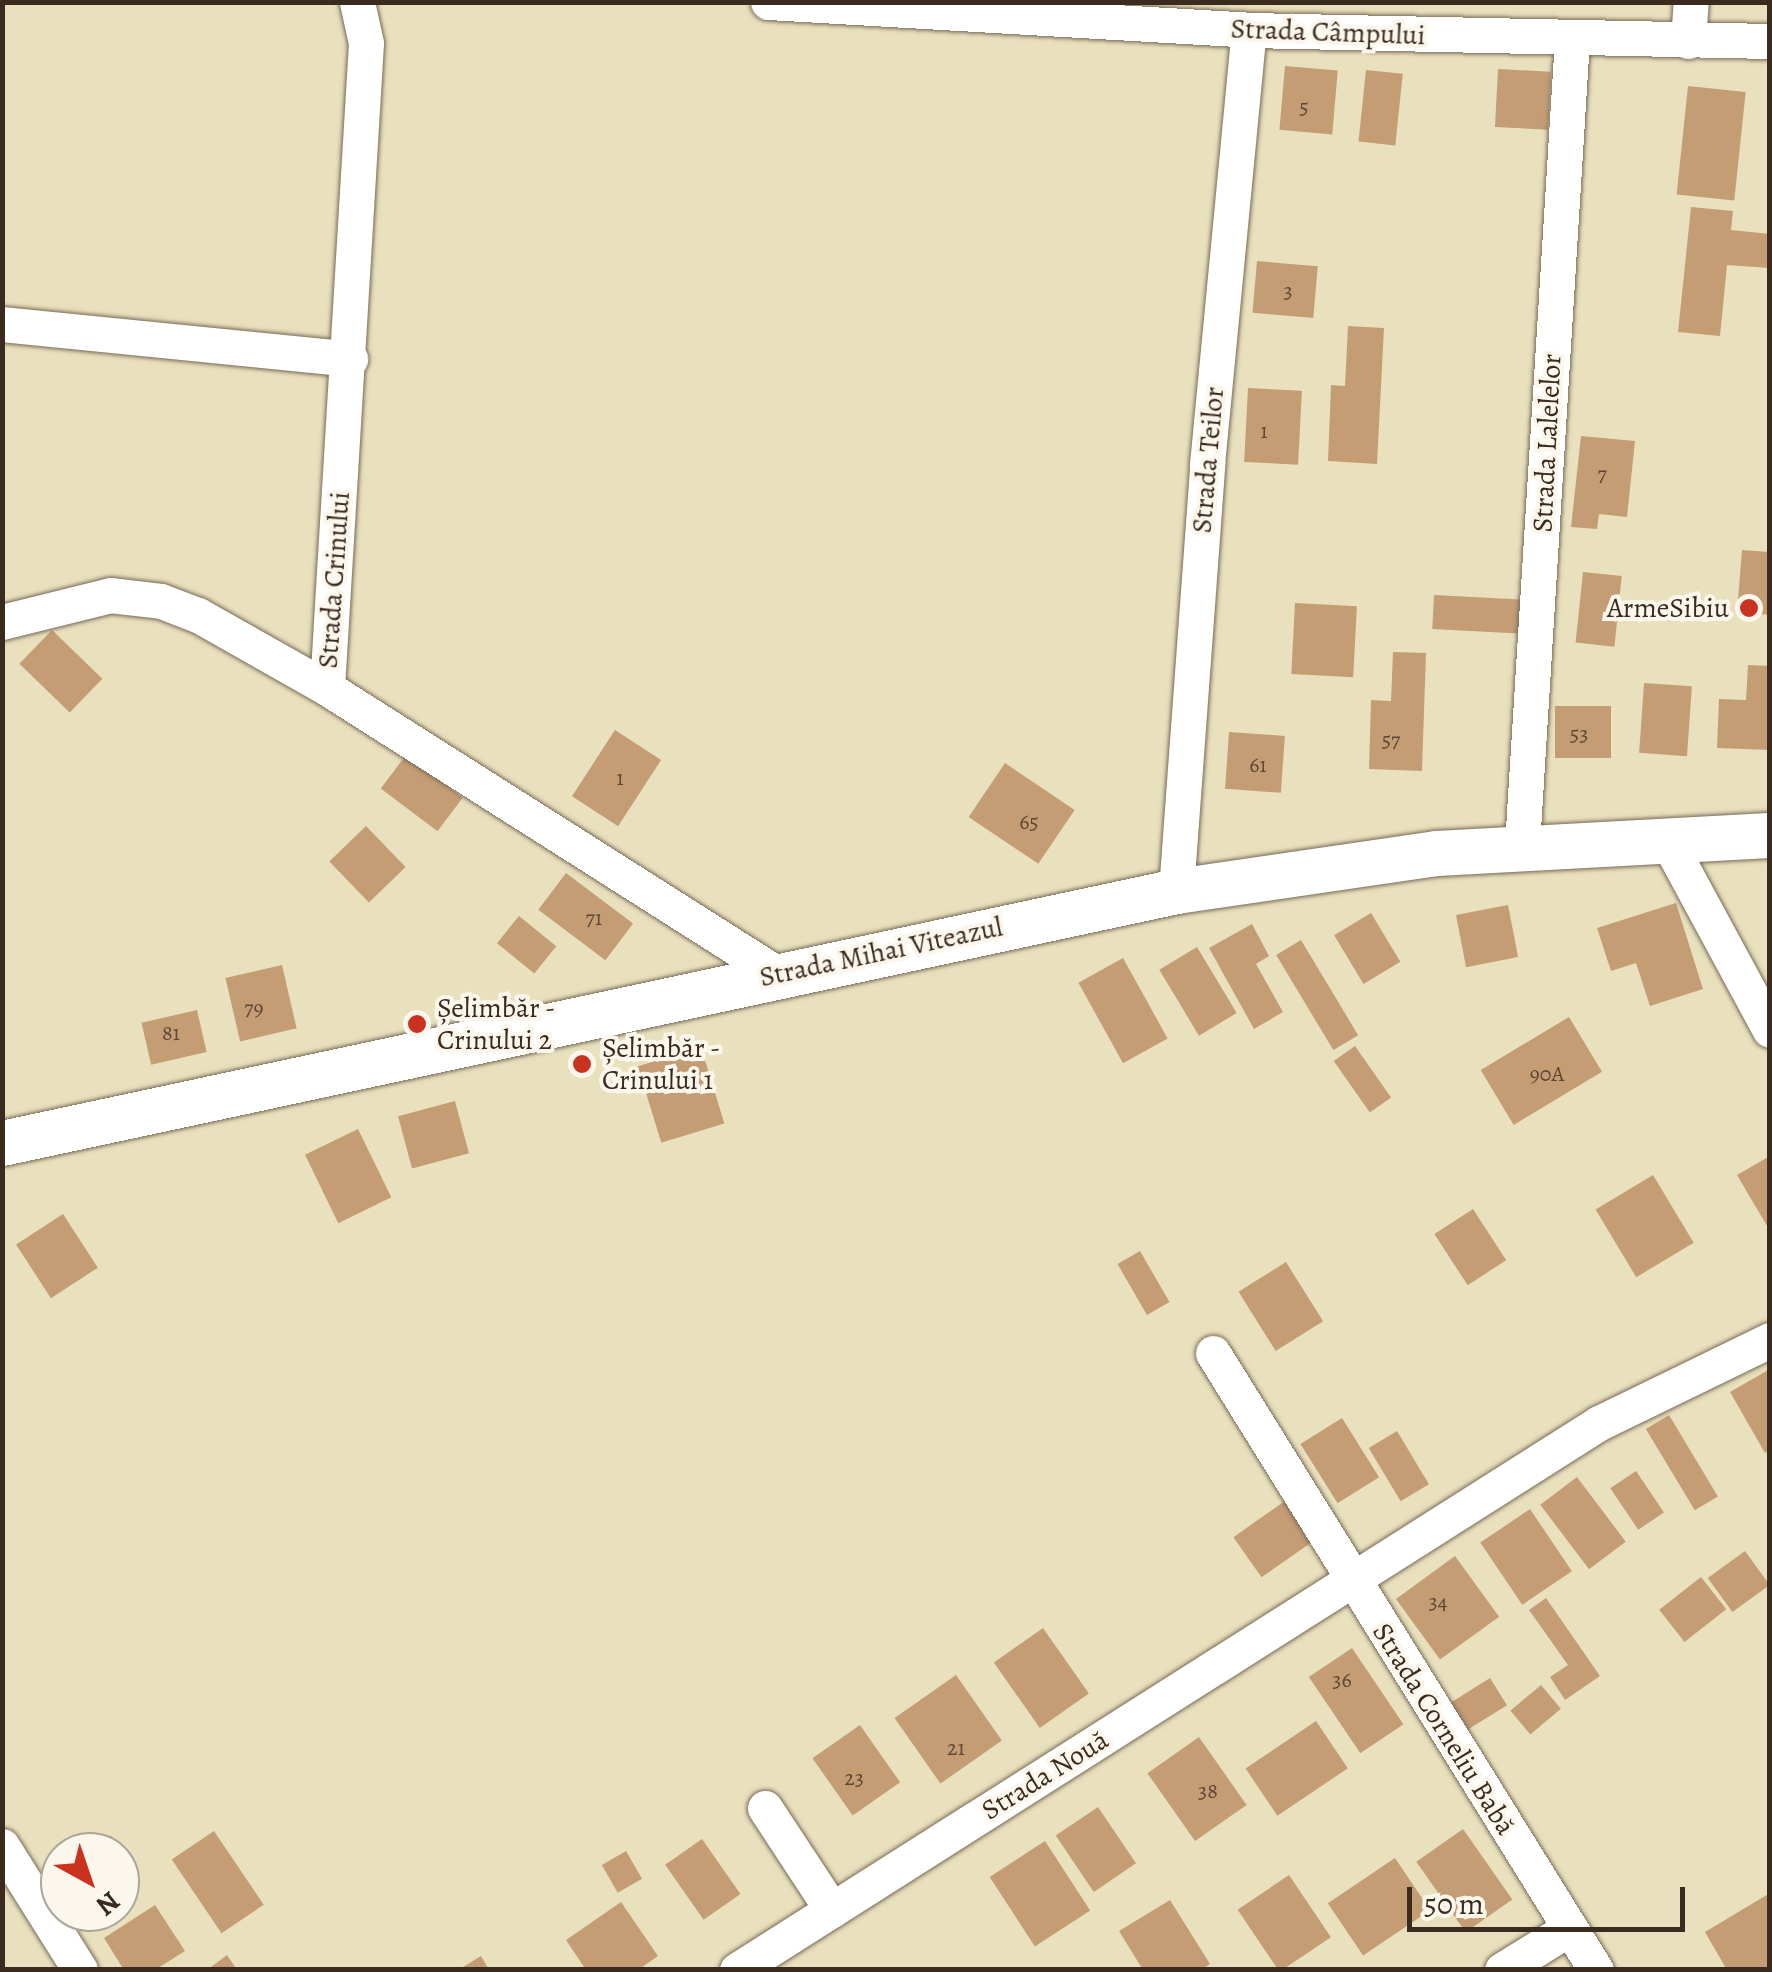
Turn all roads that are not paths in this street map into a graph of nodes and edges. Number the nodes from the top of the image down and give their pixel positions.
1 (357, 2) edge
2 (768, 2) edge
3 (1692, 2) edge
4 (1249, 30) junction
5 (1572, 40) junction
6 (1688, 41) junction
7 (1770, 41) edge
8 (2, 324) edge
9 (350, 359) junction
10 (2, 622) edge
11 (326, 688) junction
12 (1770, 834) edge
13 (1666, 838) junction
14 (1522, 845) junction
15 (1176, 891) junction
16 (776, 973) junction
17 (1770, 1030) edge
18 (2, 1142) edge
19 (1770, 1340) edge
20 (1213, 1354) dead end
21 (1353, 1580) junction
22 (765, 1808) dead end
23 (2, 1846) edge
24 (832, 1910) junction
25 (1570, 1928) junction
26 (80, 1970) edge
27 (737, 1970) edge
28 (1502, 1970) edge
29 (1596, 1970) edge

1 - 9 street, Strada Crinului
2 - 4 street, Strada Câmpului
3 - 6 street
4 - 5 street, Strada Câmpului
4 - 15 street, Strada Teilor
5 - 6 street, Strada Câmpului
5 - 14 street, Strada Lalelelor
6 - 7 street, Strada Câmpului
8 - 9 street
9 - 11 street, Strada Crinului
10 - 11 street
11 - 16 street, Strada Crinului
12 - 13 main road, Strada Mihai Viteazul
13 - 14 main road, Strada Mihai Viteazul
13 - 17 street
14 - 15 main road, Strada Mihai Viteazul
15 - 16 main road, Strada Mihai Viteazul
16 - 18 main road, Strada Mihai Viteazul
19 - 21 street, Strada Nouă
20 - 21 street
21 - 24 street, Strada Nouă
21 - 25 street, Strada Corneliu Babă
22 - 24 street
23 - 26 street
24 - 27 street, Strada Nouă
25 - 28 street
25 - 29 street, Strada Corneliu Babă

